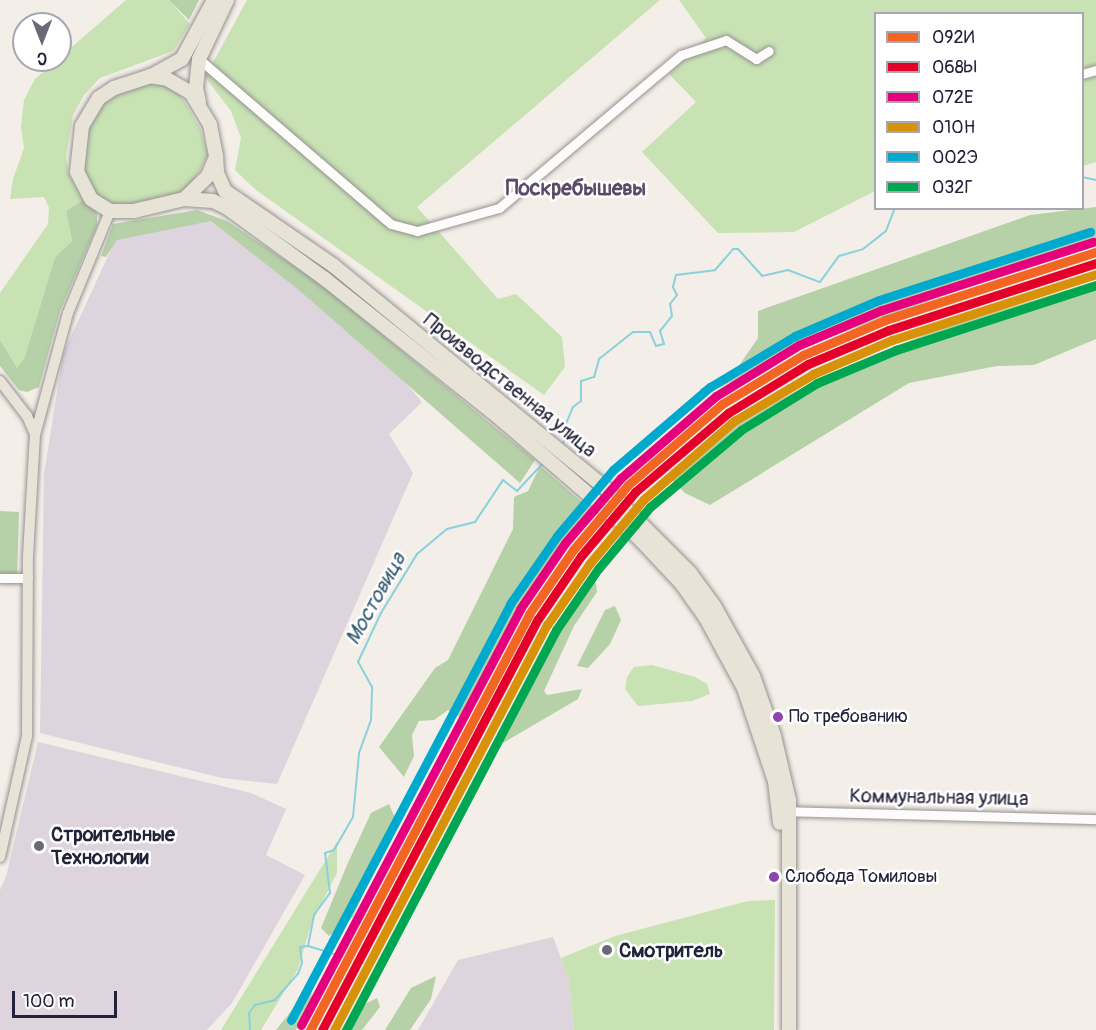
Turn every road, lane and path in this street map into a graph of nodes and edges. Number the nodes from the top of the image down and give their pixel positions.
1 (214, 0) edge
2 (227, 0) edge
3 (769, 51) dead end
4 (199, 59) junction
5 (150, 76) junction
6 (200, 104) junction
7 (216, 157) junction
8 (184, 199) junction
9 (110, 210) junction
10 (0, 381) edge
11 (12, 397) junction
12 (43, 398) junction
13 (506, 415) junction
14 (35, 435) junction
15 (0, 578) edge
16 (28, 578) junction
17 (785, 812) junction
18 (1096, 819) edge
19 (0, 856) edge
20 (780, 1030) edge
21 (789, 1030) edge

1 - 5 highway
2 - 4 highway
3 - 4 street
4 - 6 highway
5 - 6 highway
5 - 9 highway
6 - 7 highway
7 - 8 highway
7 - 13 highway, Производственная улица
8 - 9 highway
8 - 13 highway, Производственная улица
9 - 12 main road
10 - 11 main road
11 - 12 main road
11 - 14 main road
12 - 14 main road
13 - 17 highway, Производственная улица
14 - 16 main road
15 - 16 street
16 - 19 main road
17 - 18 street, Коммунальная улица
17 - 20 highway, Производственная улица
17 - 21 highway, Производственная улица

